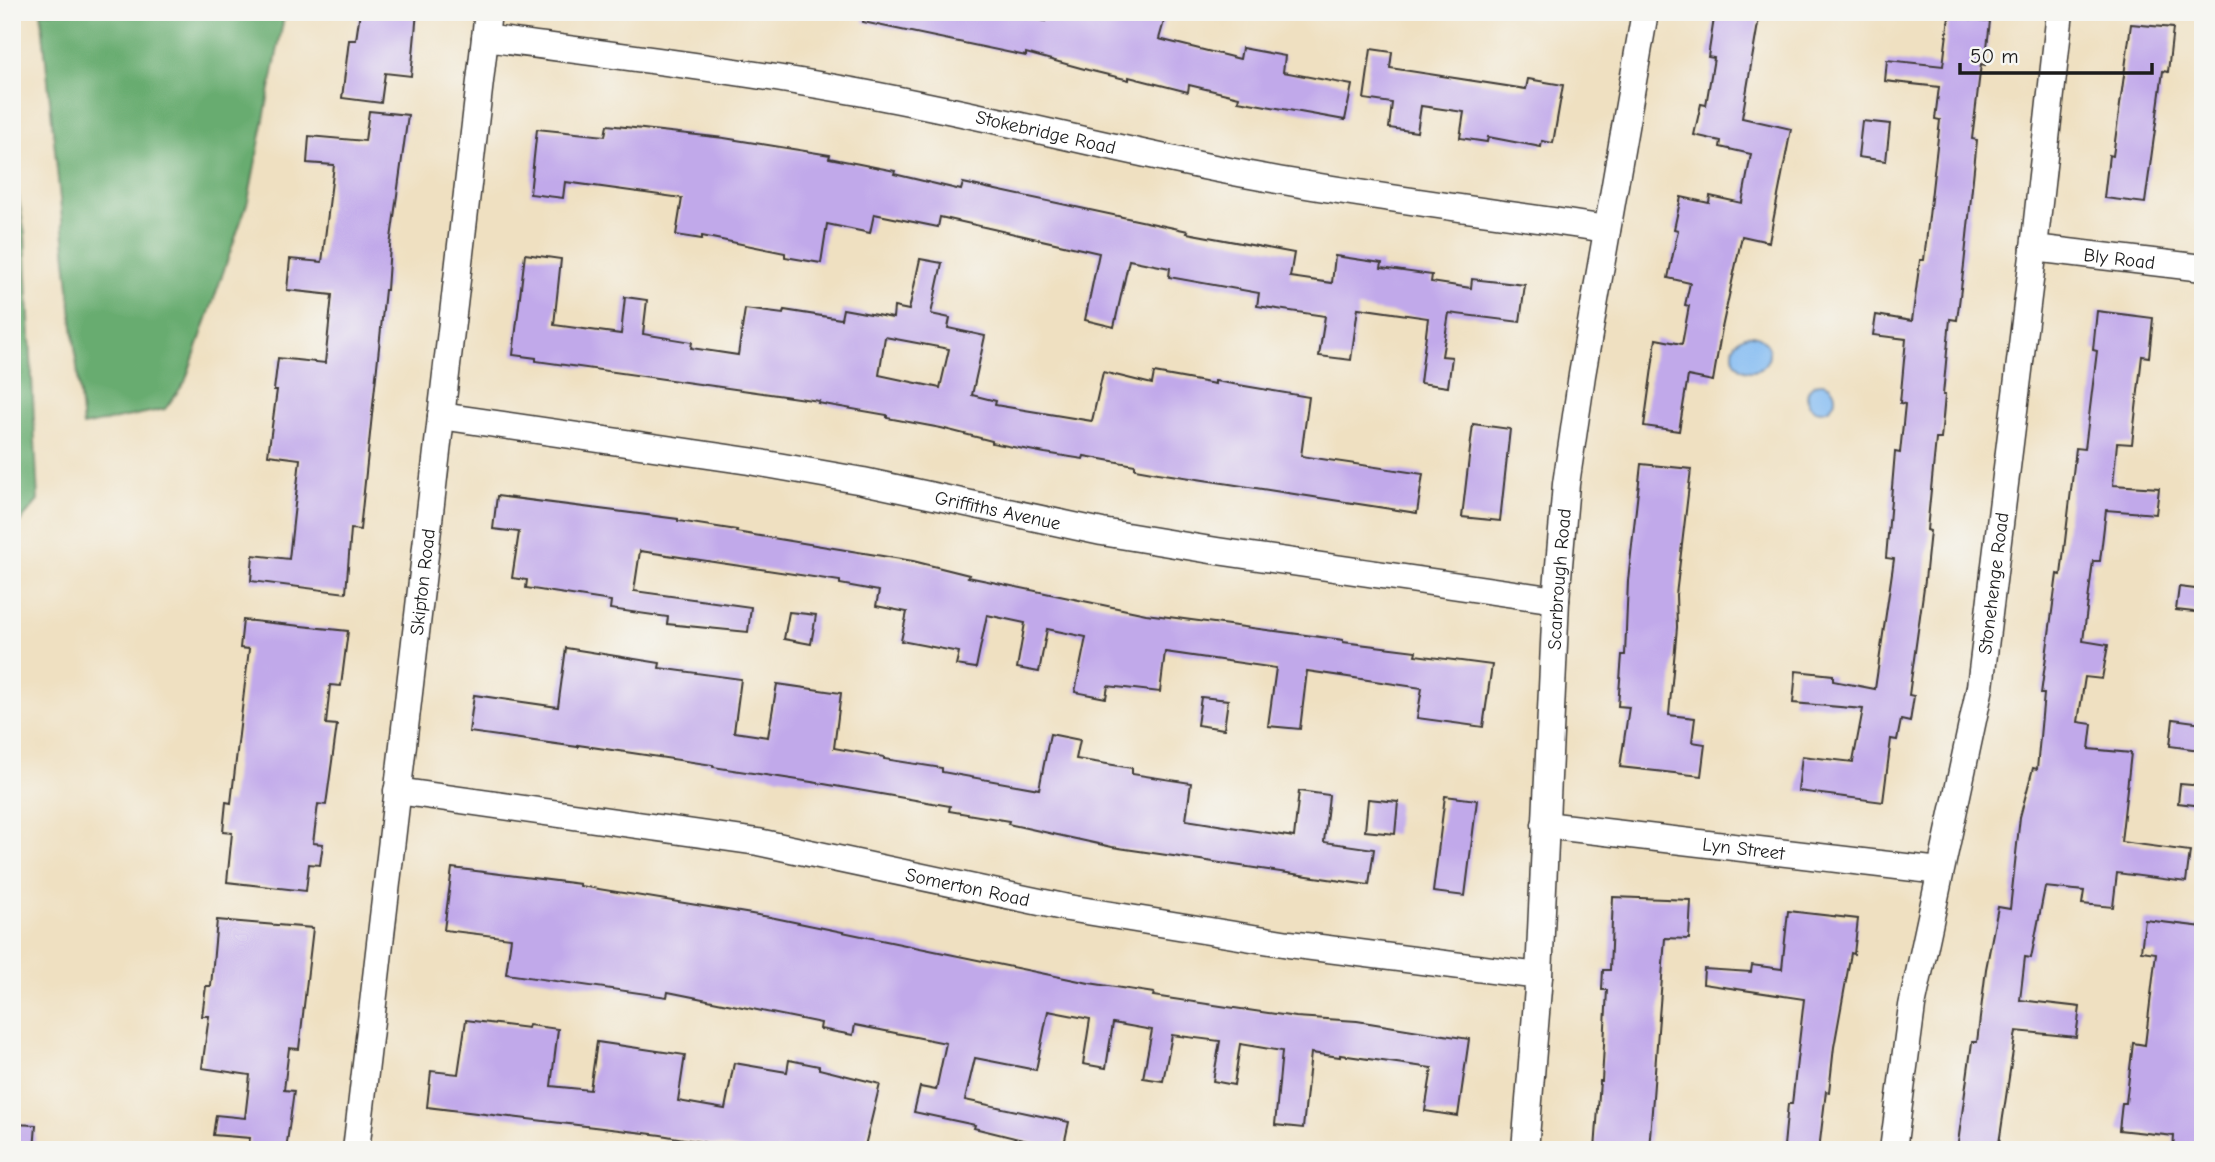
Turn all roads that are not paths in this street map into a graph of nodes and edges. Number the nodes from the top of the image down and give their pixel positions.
1 (1645, 12) edge
2 (2060, 12) edge
3 (486, 25) edge
4 (1607, 229) junction
5 (2034, 248) junction
6 (2203, 268) edge
7 (442, 416) junction
8 (1556, 600) junction
9 (397, 791) junction
10 (1545, 825) junction
11 (1940, 871) junction
12 (1539, 976) junction
13 (356, 1150) edge
14 (1525, 1150) edge
15 (1893, 1150) edge

1 - 4 street, Scarbrough Road
2 - 5 street, Stonehenge Road
3 - 4 street, Stokebridge Road
3 - 7 street, Skipton Road
4 - 8 street, Scarbrough Road
5 - 6 street, Bly Road
5 - 11 street, Stonehenge Road
7 - 8 street, Griffiths Avenue
7 - 9 street, Skipton Road
8 - 10 street, Scarbrough Road
9 - 12 street, Somerton Road
9 - 13 street, Skipton Road
10 - 11 street, Lyn Street
10 - 12 street, Scarbrough Road
11 - 15 street, Stonehenge Road
12 - 14 street, Scarbrough Road

